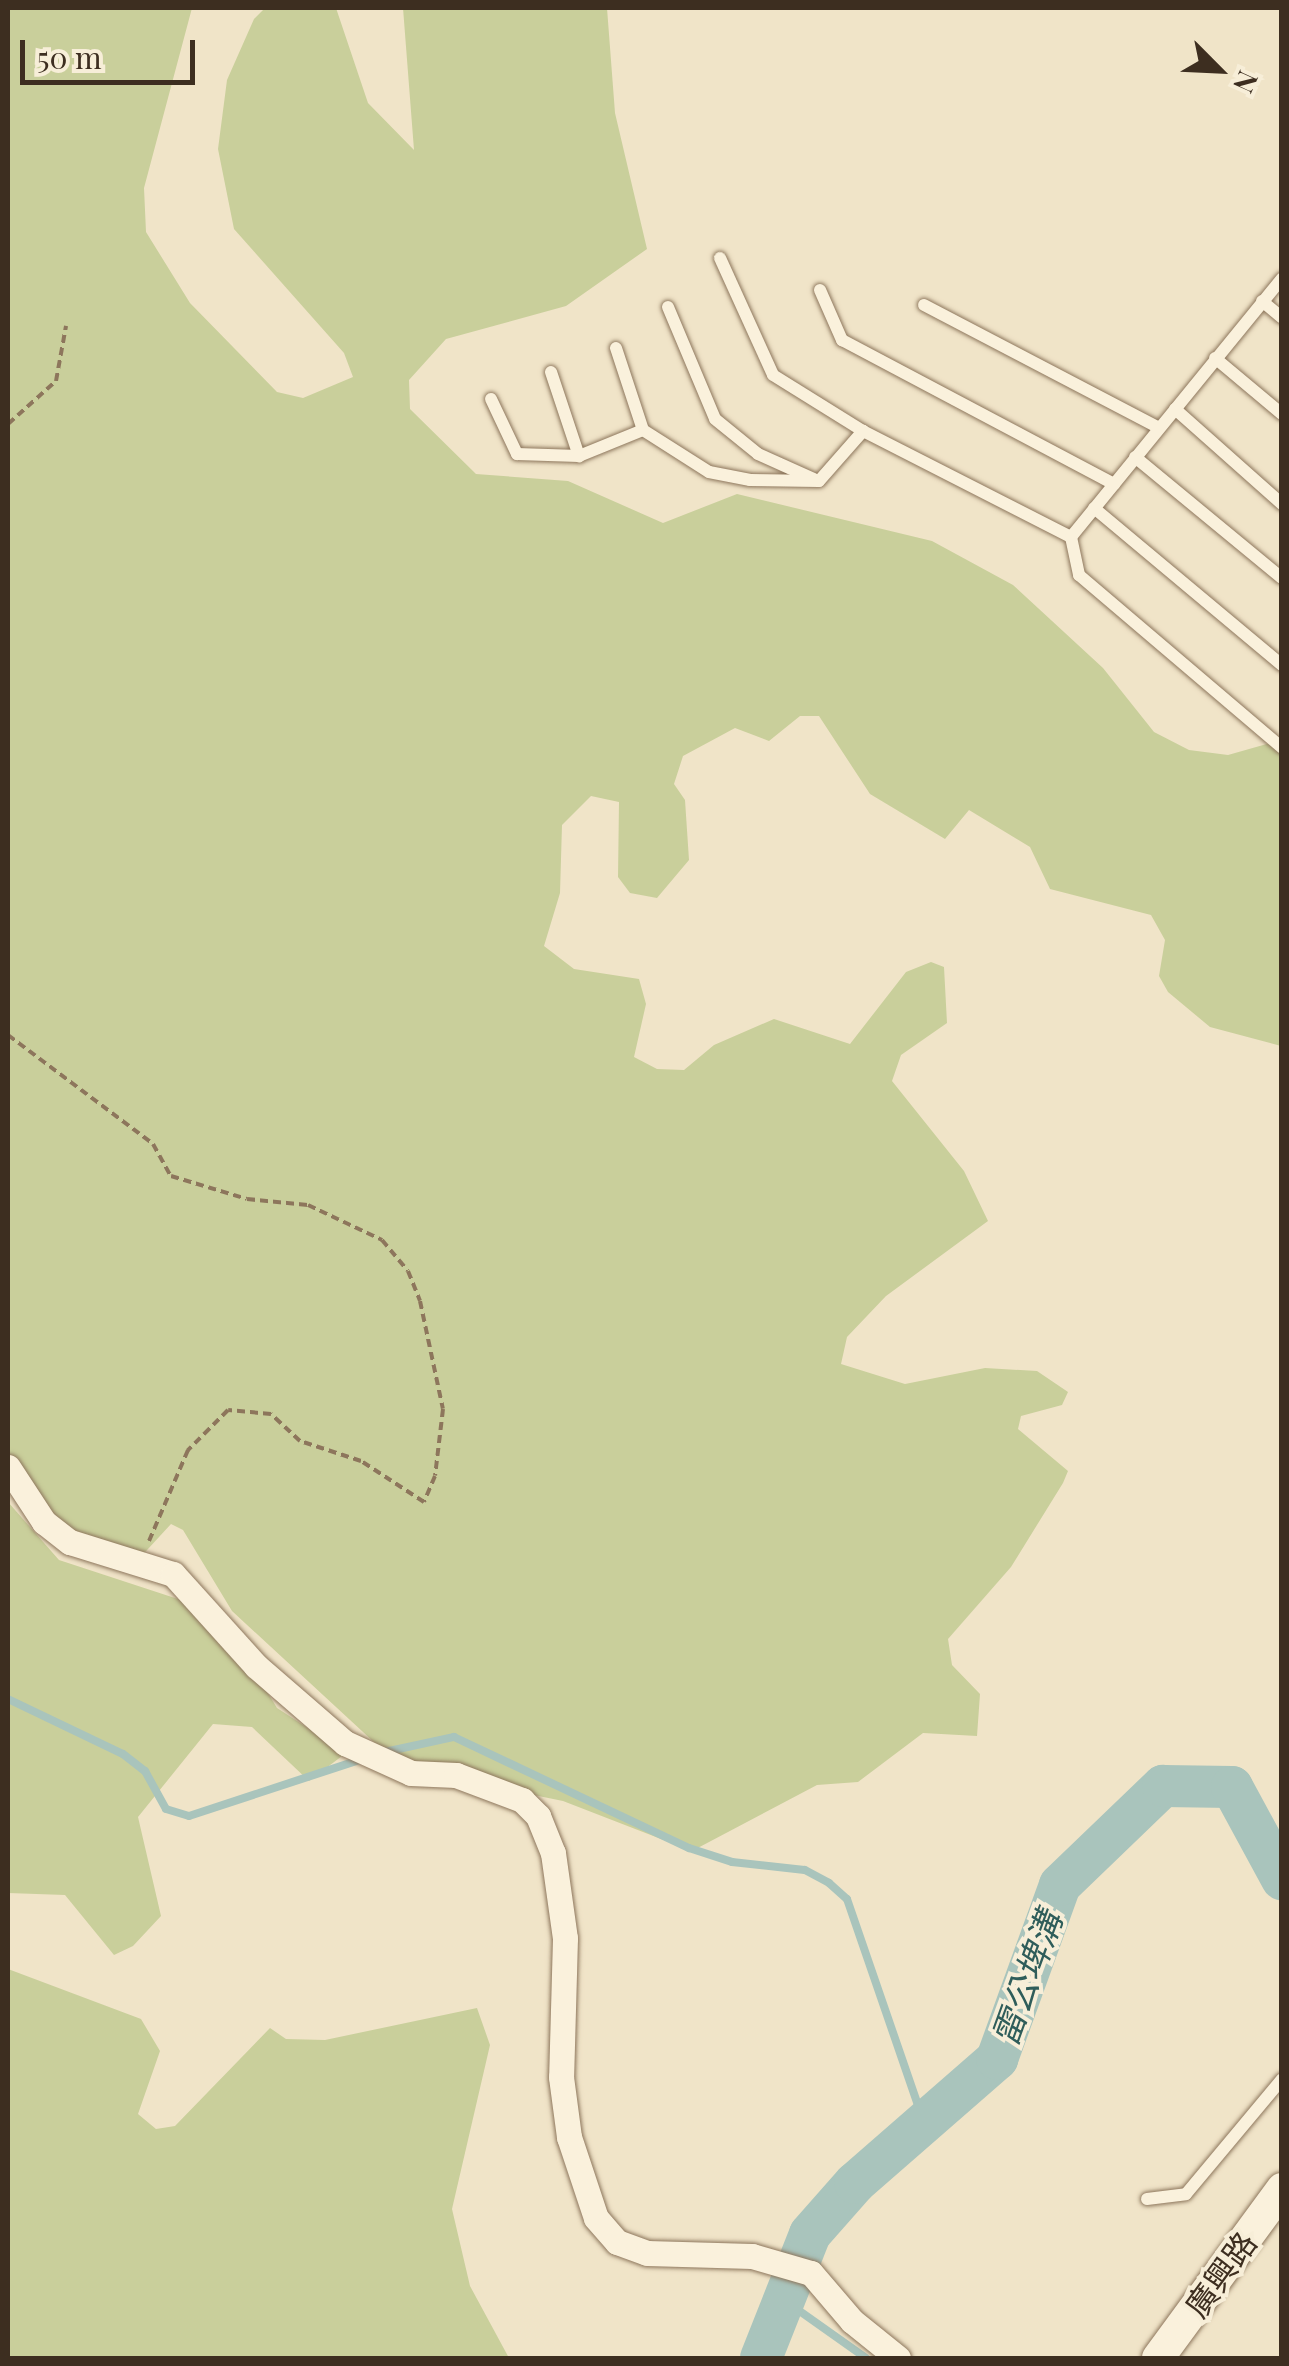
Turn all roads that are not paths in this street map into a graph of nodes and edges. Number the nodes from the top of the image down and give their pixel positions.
1 (720, 258) dead end
2 (1282, 278) edge
3 (820, 290) dead end
4 (1262, 301) junction
5 (924, 305) dead end
6 (668, 307) dead end
7 (1282, 318) edge
8 (616, 348) dead end
9 (1215, 358) junction
10 (552, 372) dead end
11 (490, 400) dead end
12 (1174, 409) junction
13 (1282, 414) edge
14 (1159, 428) junction
15 (643, 430) junction
16 (864, 431) junction
17 (579, 456) junction
18 (1135, 457) junction
19 (820, 482) junction
20 (1114, 484) junction
21 (1282, 504) edge
22 (1094, 508) junction
23 (1071, 537) junction
24 (1282, 578) edge
25 (1282, 666) edge
26 (1282, 748) edge
27 (8, 1468) edge
28 (1282, 2079) edge
29 (1282, 2190) edge
30 (1146, 2199) dead end
31 (898, 2358) edge
32 (1158, 2358) edge

1 - 16 lane
2 - 4 lane
3 - 20 lane
4 - 7 lane
4 - 9 lane
5 - 14 lane
6 - 19 lane
8 - 15 lane
9 - 12 lane
9 - 13 lane
10 - 17 lane
11 - 17 lane
12 - 14 lane
12 - 21 lane
14 - 18 lane
15 - 17 lane
15 - 19 lane
16 - 19 lane
16 - 23 lane
18 - 20 lane
18 - 24 lane
20 - 22 lane
22 - 23 lane
22 - 25 lane
23 - 26 lane
27 - 31 street
28 - 30 lane
29 - 32 street, 廣興路

